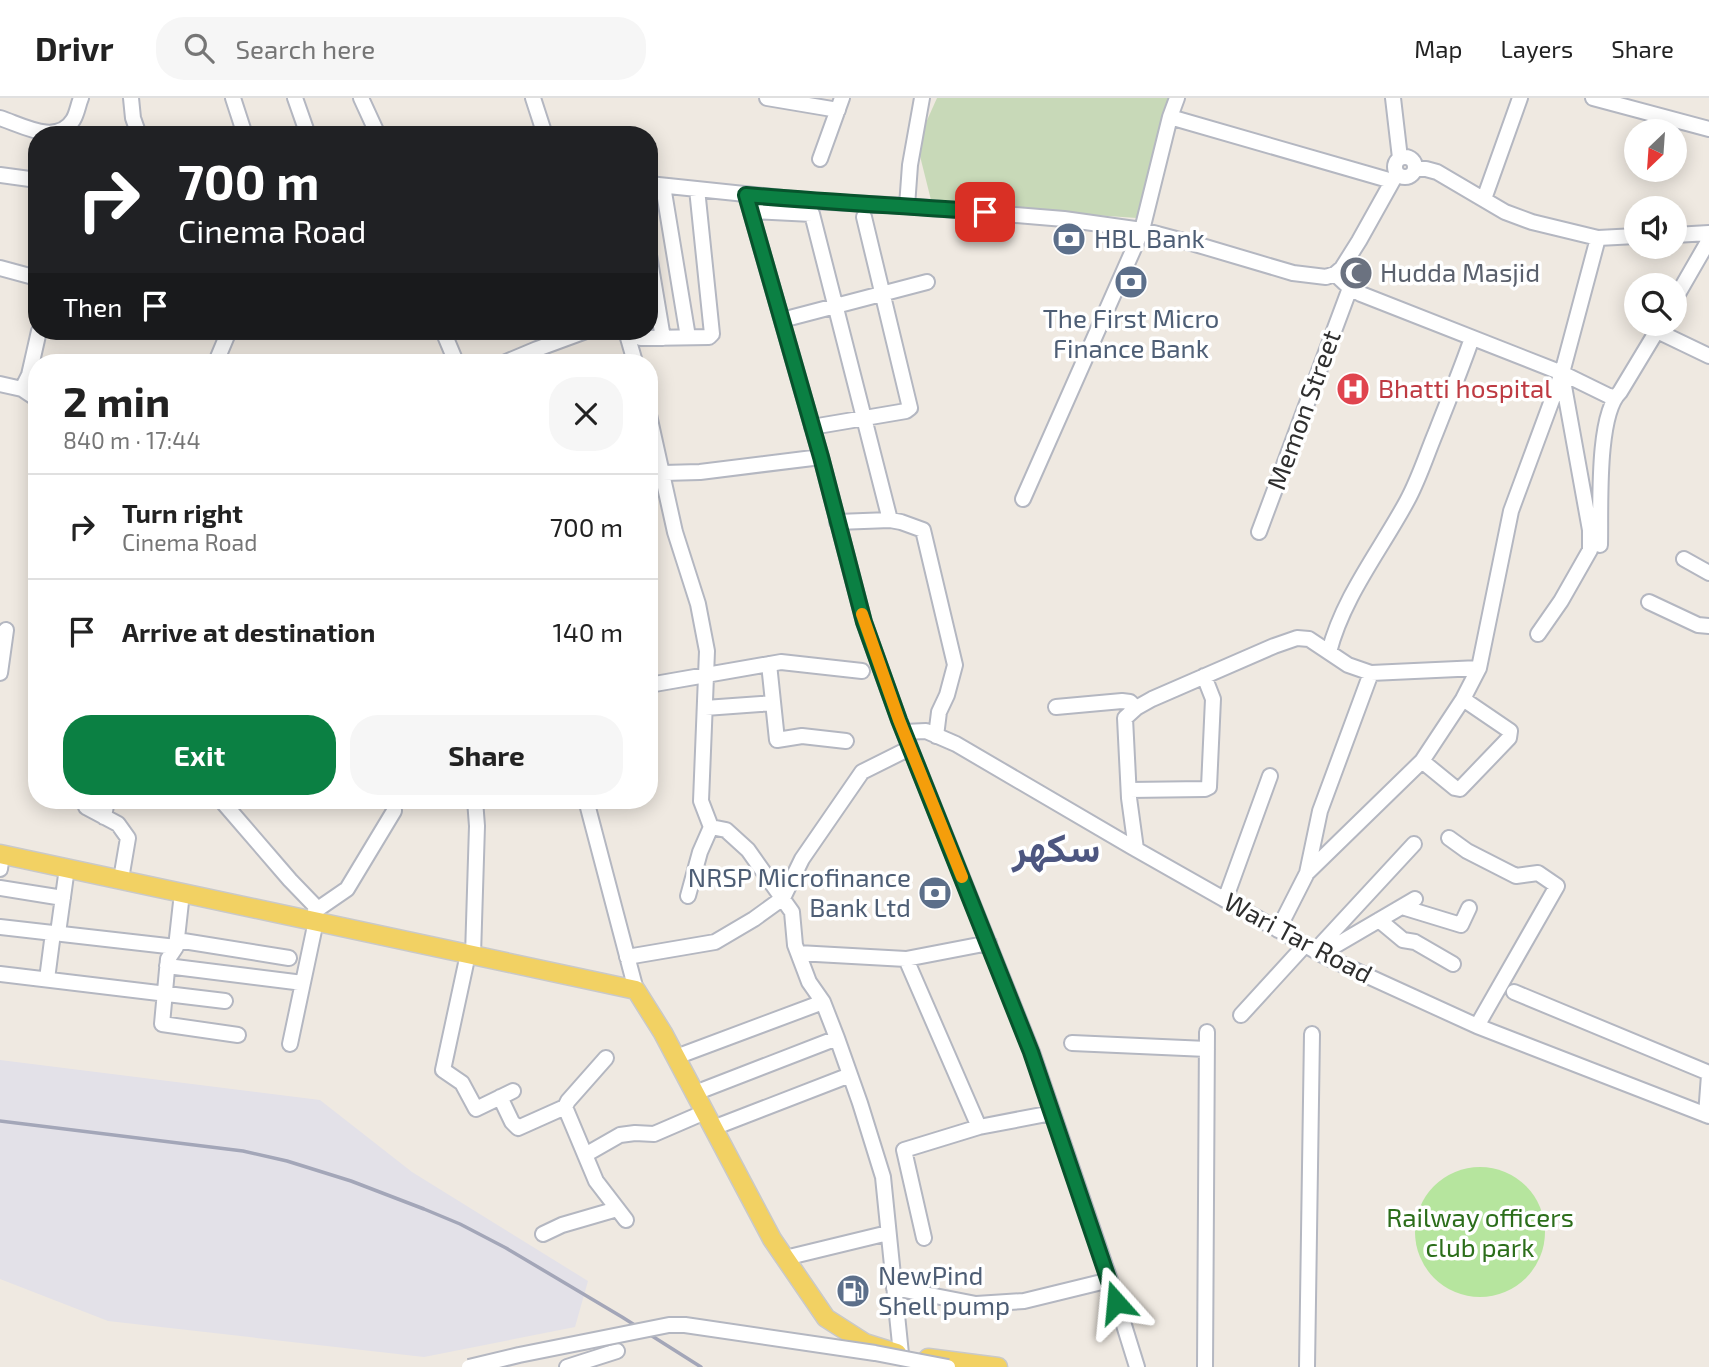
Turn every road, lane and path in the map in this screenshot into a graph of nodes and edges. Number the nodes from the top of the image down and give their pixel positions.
1 (81, 98) edge
2 (131, 98) edge
3 (233, 98) edge
4 (295, 98) edge
5 (361, 98) edge
6 (533, 98) edge
7 (767, 98) edge
8 (922, 98) edge
9 (1177, 98) edge
10 (1393, 98) edge
11 (1520, 98) edge
12 (1593, 98) edge
13 (840, 104) edge
14 (1170, 117) junction
15 (0, 118) edge
16 (67, 126) edge
17 (136, 126) edge
18 (242, 126) edge
19 (305, 126) edge
20 (374, 126) edge
21 (541, 126) edge
22 (28, 127) edge
23 (1709, 129) edge
24 (820, 159) dead end
25 (1396, 170) junction
26 (0, 175) edge
27 (28, 179) edge
28 (658, 185) edge
29 (697, 190) junction
30 (658, 194) edge
31 (746, 195) junction
32 (1484, 199) junction
33 (907, 206) junction
34 (751, 211) junction
35 (864, 217) dead end
36 (1142, 230) junction
37 (1709, 233) edge
38 (1687, 234) edge
39 (1624, 237) edge
40 (1598, 238) junction
41 (1709, 240) edge
42 (0, 268) edge
43 (1335, 274) junction
44 (28, 276) edge
45 (1687, 278) edge
46 (927, 282) dead end
47 (1350, 288) junction
48 (884, 293) junction
49 (836, 306) junction
50 (658, 308) edge
51 (782, 320) junction
52 (1654, 336) edge
53 (1675, 336) edge
54 (688, 337) junction
55 (658, 338) edge
56 (663, 338) junction
57 (1472, 338) junction
58 (563, 340) edge
59 (527, 354) edge
60 (1709, 356) edge
61 (1562, 373) junction
62 (28, 382) edge
63 (0, 384) edge
64 (22, 389) junction
65 (28, 393) edge
66 (1615, 396) junction
67 (864, 418) junction
68 (812, 427) junction
69 (821, 457) junction
70 (658, 475) edge
71 (658, 481) edge
72 (1023, 499) dead end
73 (890, 520) junction
74 (837, 523) junction
75 (1259, 532) dead end
76 (1601, 545) dead end
77 (1684, 559) dead end
78 (1709, 573) edge
79 (1649, 602) dead end
80 (1709, 626) edge
81 (6, 630) dead end
82 (1538, 634) dead end
83 (1329, 652) junction
84 (769, 664) junction
85 (1479, 668) junction
86 (862, 671) dead end
87 (0, 673) edge
88 (1371, 673) junction
89 (706, 675) junction
90 (1203, 676) junction
91 (658, 683) edge
92 (1463, 699) junction
93 (773, 703) junction
94 (705, 708) junction
95 (1056, 708) dead end
96 (1136, 708) junction
97 (904, 732) junction
98 (936, 736) junction
99 (846, 741) dead end
100 (910, 748) junction
101 (1422, 761) junction
102 (1270, 776) dead end
103 (1129, 790) junction
104 (90, 809) edge
105 (105, 809) edge
106 (229, 809) edge
107 (394, 809) edge
108 (476, 809) edge
109 (588, 809) edge
110 (104, 817) junction
111 (711, 827) junction
112 (1449, 838) dead end
113 (1414, 844) dead end
114 (1136, 849) junction
115 (1, 859) edge
116 (67, 868) junction
117 (1307, 873) junction
118 (121, 879) junction
119 (0, 888) edge
120 (182, 893) junction
121 (688, 896) dead end
122 (63, 898) junction
123 (783, 898) junction
124 (1225, 900) junction
125 (1469, 908) dead end
126 (317, 915) junction
127 (1380, 920) junction
128 (0, 927) edge
129 (1278, 930) junction
130 (56, 933) junction
131 (176, 943) junction
132 (989, 943) junction
133 (1314, 950) junction
134 (798, 953) junction
135 (470, 954) junction
136 (627, 957) junction
137 (289, 958) dead end
138 (906, 959) junction
139 (1453, 964) dead end
140 (167, 966) junction
141 (0, 974) edge
142 (47, 979) junction
143 (303, 983) junction
144 (636, 990) junction
145 (1514, 992) dead end
146 (165, 994) junction
147 (225, 1001) dead end
148 (823, 1002) junction
149 (1241, 1015) dead end
150 (1478, 1026) junction
151 (1207, 1031) dead end
152 (1312, 1034) dead end
153 (238, 1035) dead end
154 (837, 1038) junction
155 (1072, 1043) dead end
156 (290, 1044) dead end
157 (1207, 1049) junction
158 (606, 1058) dead end
159 (676, 1058) junction
160 (1709, 1074) edge
161 (850, 1075) junction
162 (695, 1093) junction
163 (565, 1107) junction
164 (1052, 1113) junction
165 (1708, 1116) edge
166 (709, 1120) junction
167 (979, 1127) junction
168 (585, 1154) junction
169 (888, 1233) junction
170 (543, 1234) dead end
171 (924, 1238) dead end
172 (785, 1258) junction
173 (1110, 1280) junction
174 (894, 1289) junction
175 (617, 1351) dead end
176 (901, 1354) junction
177 (469, 1367) edge
178 (567, 1367) edge
179 (948, 1367) edge
180 (998, 1367) edge
181 (1137, 1367) edge
182 (1205, 1367) edge
183 (1307, 1367) edge

1 - 16 street
2 - 17 street
3 - 18 street
4 - 19 street
5 - 20 street
6 - 21 street
7 - 13 street
8 - 33 street
9 - 14 street
10 - 25 street
11 - 32 street
12 - 23 street
13 - 24 street
14 - 25 street
14 - 36 street
15 - 22 street
25 - 32 street
25 - 43 street
26 - 27 street
28 - 29 street
29 - 31 street
29 - 54 street
30 - 54 street
31 - 33 street
31 - 34 street
32 - 40 street
33 - 36 street
34 - 49 street
34 - 51 street
35 - 48 street
36 - 43 street
36 - 72 street
37 - 38 street
39 - 40 street
40 - 61 street
41 - 45 street
42 - 44 street
43 - 47 street
46 - 48 street
47 - 57 street
47 - 75 street, Memon Street
48 - 49 street
48 - 67 street
49 - 51 street
49 - 67 street
50 - 56 street
51 - 68 street
52 - 66 street
53 - 60 street
54 - 56 street
55 - 56 street
57 - 61 street
57 - 83 street
58 - 59 street
61 - 66 street
61 - 82 street
61 - 85 street
62 - 64 street
63 - 64 street
64 - 65 street
66 - 76 street
67 - 68 street
67 - 73 street
68 - 69 street
69 - 70 street
69 - 74 street
71 - 89 street
73 - 74 street
73 - 98 street
74 - 97 street
77 - 78 street
79 - 80 street
81 - 87 street
83 - 88 street
83 - 90 street
84 - 86 street
84 - 89 street
84 - 93 street
85 - 88 street
85 - 92 street
88 - 117 street
89 - 91 street
89 - 94 street
90 - 96 street
90 - 103 street
92 - 101 street
92 - 101 street
93 - 94 street
93 - 99 street
94 - 111 street
95 - 96 street
96 - 103 street
97 - 98 street, Wari Tar Road
97 - 100 street
98 - 114 street, Wari Tar Road
100 - 123 street
100 - 132 street
101 - 117 street
102 - 124 street
103 - 114 street
104 - 110 street
105 - 110 street
106 - 126 street
107 - 126 street
108 - 135 street
109 - 136 street
110 - 118 street
111 - 121 street
111 - 123 street
112 - 150 street
113 - 133 street
114 - 124 street, Wari Tar Road
115 - 116 main road
116 - 118 main road
116 - 122 street
117 - 129 street
118 - 120 main road
119 - 122 street
120 - 126 main road
120 - 131 street
122 - 130 street
123 - 134 street
123 - 136 street
124 - 129 street, Wari Tar Road
125 - 127 street
126 - 135 main road
126 - 143 street
127 - 133 street
127 - 139 street
128 - 130 street
129 - 133 street, Wari Tar Road
130 - 131 street
130 - 142 street
131 - 137 street
131 - 140 street
132 - 138 street
132 - 164 street
133 - 149 street
133 - 150 street, Wari Tar Road
134 - 138 street
134 - 148 street
135 - 144 main road
135 - 163 street
136 - 144 street
138 - 167 street
140 - 143 street
140 - 146 street
141 - 142 street
142 - 146 street
143 - 156 street
144 - 159 main road
145 - 160 street
146 - 147 street
146 - 153 street
148 - 154 street
148 - 159 street
150 - 165 street, Wari Tar Road
151 - 157 street
152 - 183 street
154 - 161 street
154 - 162 street
155 - 157 street
157 - 182 street
158 - 163 street
159 - 162 main road
160 - 165 street
161 - 166 street
161 - 169 street
162 - 166 main road
163 - 168 street
164 - 167 street
164 - 173 street
166 - 168 street
166 - 172 main road
167 - 171 street
168 - 170 street
169 - 172 street
169 - 174 street
172 - 176 main road
173 - 174 street
173 - 181 street
174 - 176 street
175 - 178 street
176 - 180 main road
177 - 179 street, bridge

